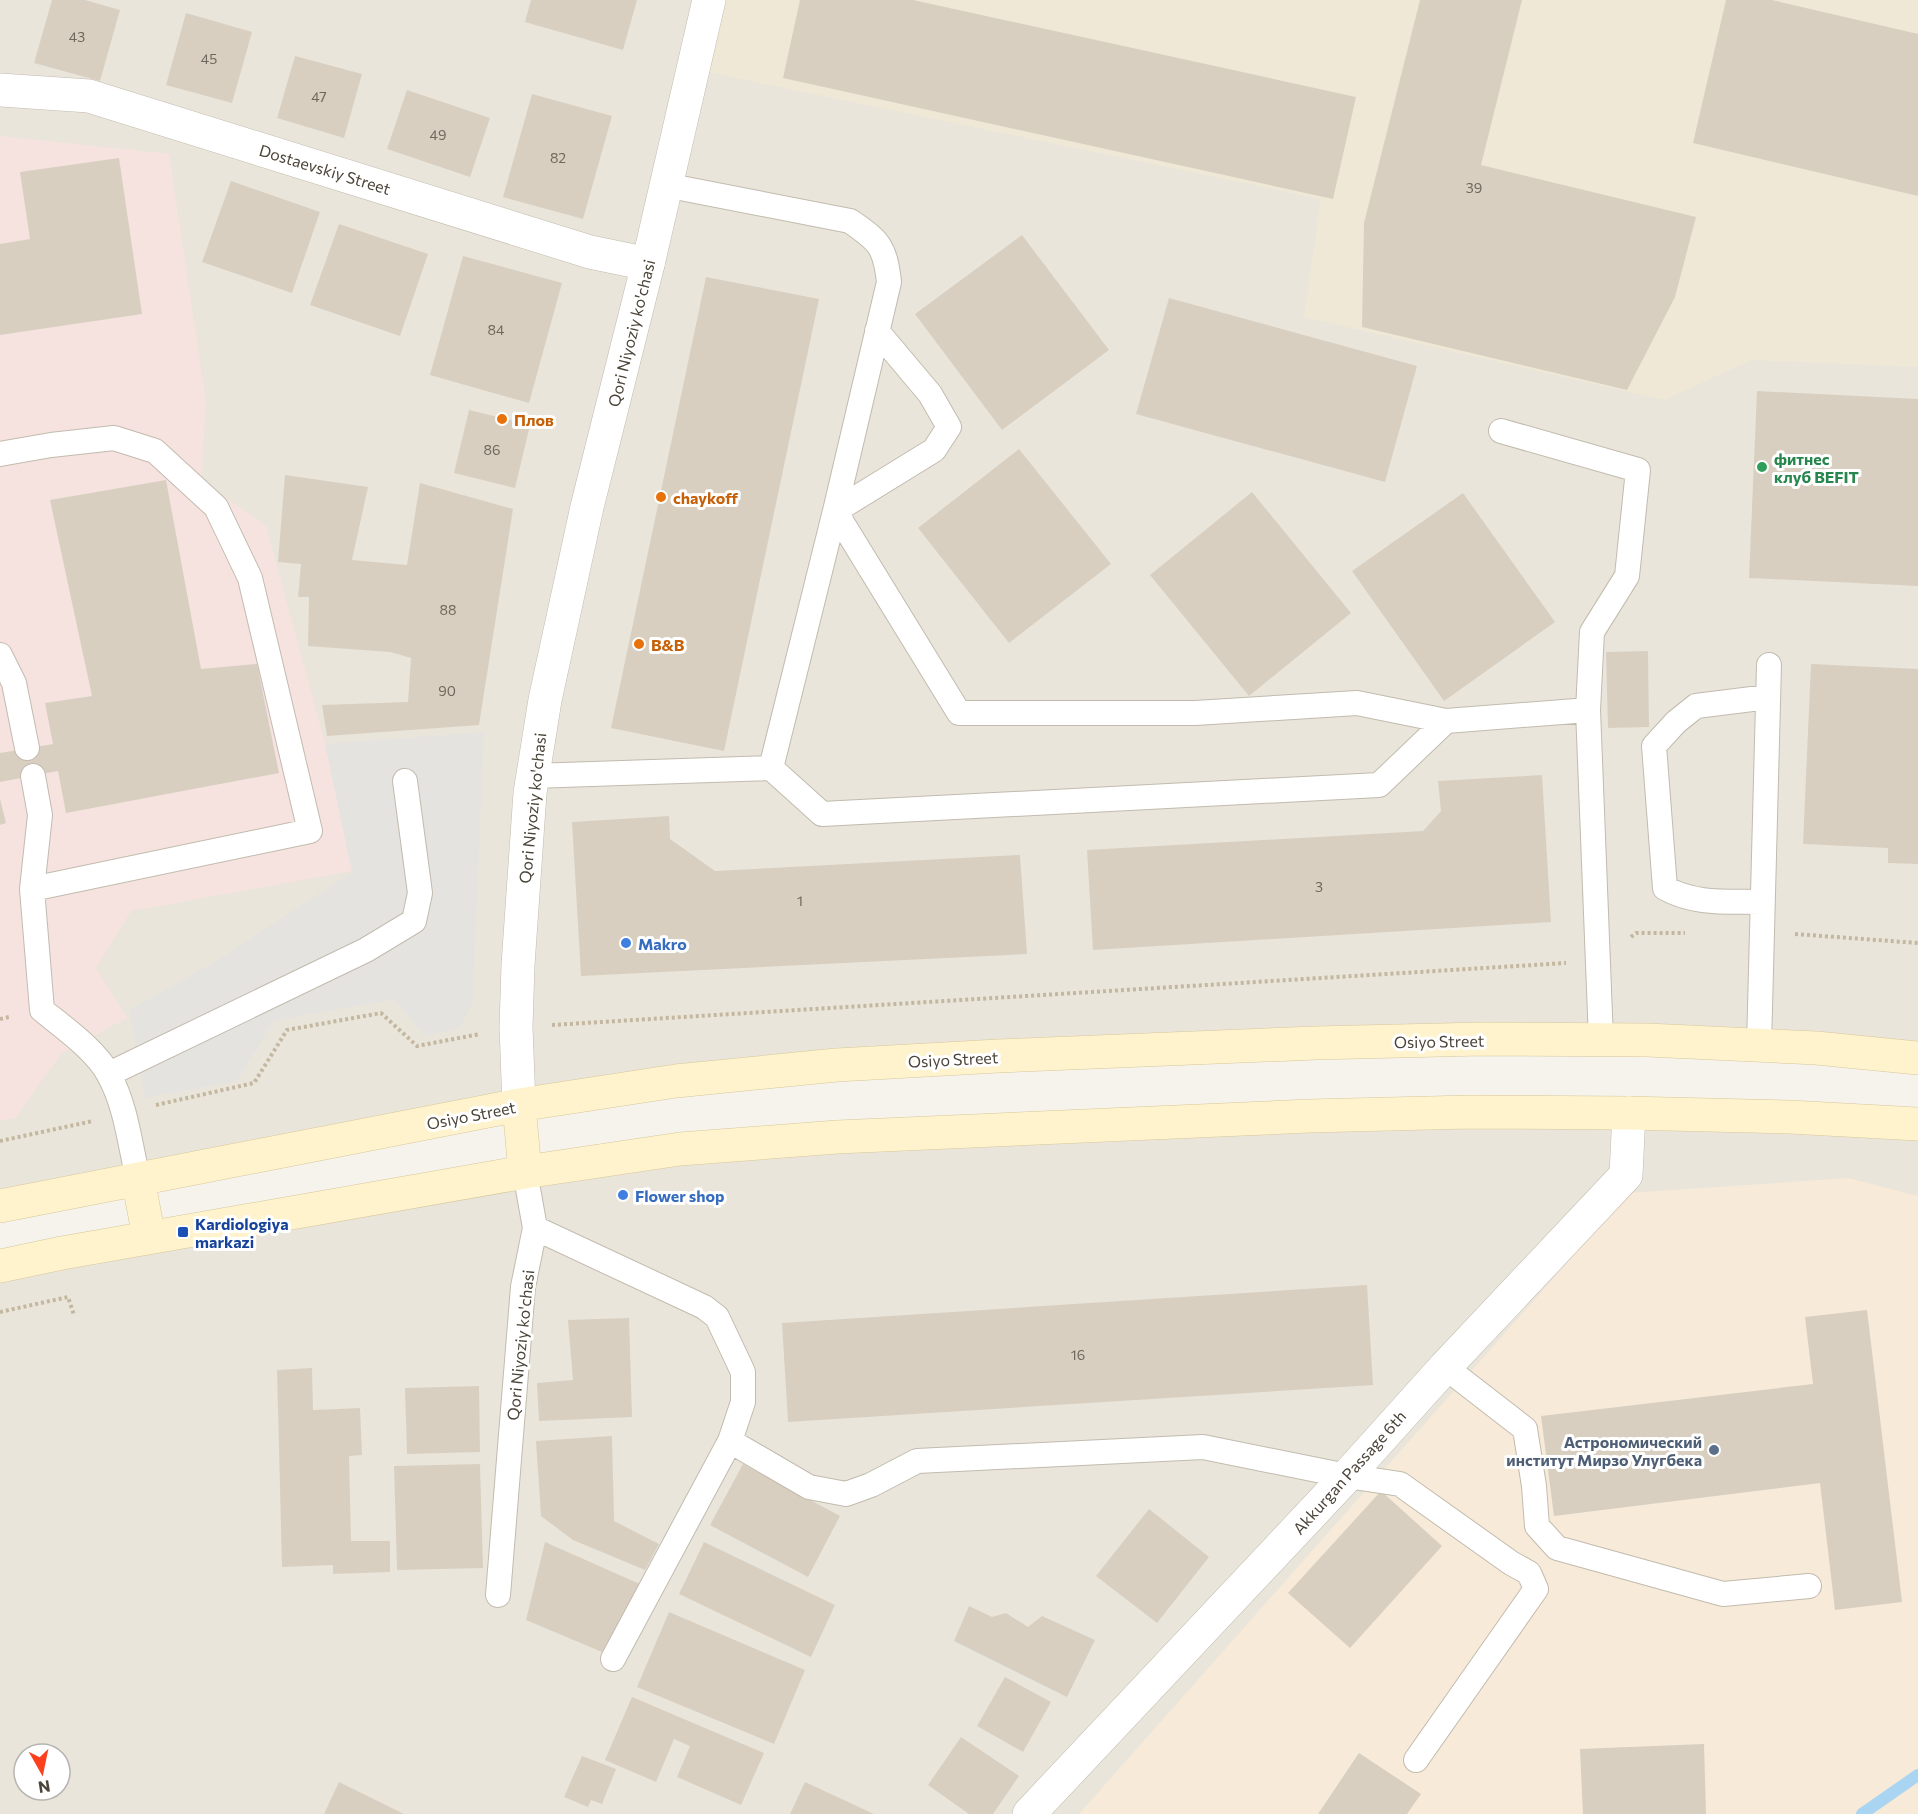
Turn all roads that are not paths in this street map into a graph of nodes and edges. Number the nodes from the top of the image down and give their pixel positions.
1 (709, 0) edge
2 (0, 90) edge
3 (665, 185) junction
4 (648, 264) junction
5 (877, 331) junction
6 (1501, 431) dead end
7 (0, 454) edge
8 (835, 511) junction
9 (0, 655) edge
10 (1769, 665) dead end
11 (1768, 697) junction
12 (1588, 710) junction
13 (1446, 722) junction
14 (27, 748) dead end
15 (771, 768) junction
16 (33, 776) dead end
17 (532, 776) junction
18 (405, 781) dead end
19 (32, 889) junction
20 (1762, 902) junction
21 (1602, 1040) junction
22 (1759, 1046) junction
23 (1918, 1058) edge
24 (109, 1074) junction
25 (519, 1105) junction
26 (1629, 1113) junction
27 (1918, 1124) edge
28 (525, 1172) junction
29 (138, 1179) junction
30 (0, 1206) edge
31 (535, 1228) junction
32 (149, 1238) junction
33 (0, 1266) edge
34 (1445, 1367) junction
35 (730, 1441) junction
36 (1347, 1476) junction
37 (1809, 1586) dead end
38 (498, 1595) dead end
39 (613, 1659) dead end
40 (1416, 1760) dead end
41 (1029, 1814) edge

1 - 3 street, Qori Niyoziy ko'chasi
2 - 4 street, Dostaevskiy Street
3 - 4 street, Qori Niyoziy ko'chasi
3 - 5 lane
4 - 17 street, Qori Niyoziy ko'chasi
5 - 8 lane
5 - 8 lane
6 - 12 lane
7 - 19 lane
8 - 13 lane
8 - 15 lane
9 - 14 lane
10 - 11 lane
11 - 20 lane
11 - 20 lane
12 - 13 lane
12 - 21 lane
13 - 15 lane
15 - 17 lane
16 - 19 lane
17 - 25 street, Qori Niyoziy ko'chasi
18 - 24 lane
19 - 24 lane
20 - 22 lane
21 - 22 main road, Osiyo Street
21 - 25 main road, Osiyo Street
22 - 23 main road, Osiyo Street
24 - 29 lane
25 - 28 main road, Qori Niyoziy ko'chasi
25 - 29 main road, Osiyo Street
26 - 27 main road
26 - 28 main road
26 - 34 street, Akkurgan Passage 6th
28 - 31 lane, Qori Niyoziy ko'chasi
28 - 32 main road
29 - 30 main road, Osiyo Street
29 - 32 main road
31 - 35 lane
31 - 38 lane, Qori Niyoziy ko'chasi
32 - 33 main road
34 - 36 street, Akkurgan Passage 6th
34 - 37 lane
35 - 36 lane
35 - 39 lane
36 - 40 lane
36 - 41 street, Akkurgan Passage 6th

